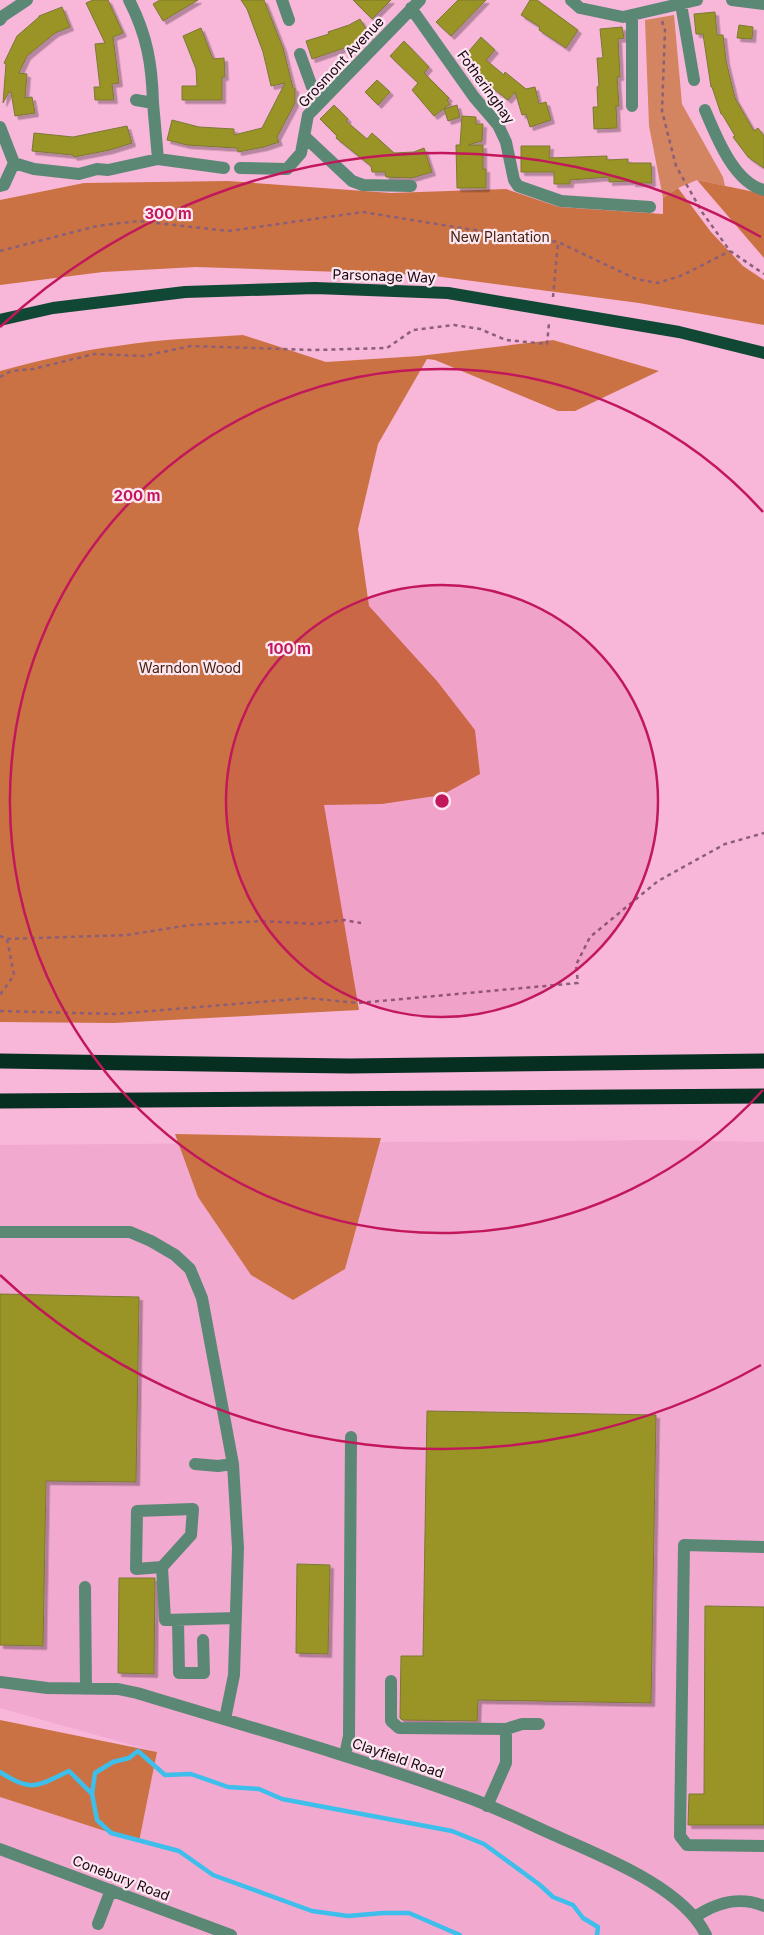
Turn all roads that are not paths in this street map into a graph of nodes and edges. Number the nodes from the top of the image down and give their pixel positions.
1 (27, 0) edge
2 (129, 0) edge
3 (282, 0) edge
4 (571, 0) edge
5 (732, 0) edge
6 (690, 1) edge
7 (416, 4) edge
8 (764, 4) edge
9 (632, 15) junction
10 (0, 20) edge
11 (290, 20) dead end
12 (300, 54) dead end
13 (694, 80) dead end
14 (324, 98) junction
15 (136, 100) dead end
16 (154, 102) junction
17 (632, 106) dead end
18 (705, 110) dead end
19 (0, 128) edge
20 (304, 136) junction
21 (158, 160) junction
22 (14, 163) junction
23 (224, 168) dead end
24 (240, 168) dead end
25 (0, 186) edge
26 (411, 186) dead end
27 (764, 190) edge
28 (650, 207) dead end
29 (0, 320) edge
30 (764, 353) edge
31 (0, 1061) edge
32 (764, 1061) edge
33 (764, 1096) edge
34 (0, 1101) edge
35 (0, 1232) edge
36 (351, 1437) dead end
37 (195, 1464) dead end
38 (233, 1464) junction
39 (764, 1547) edge
40 (162, 1567) junction
41 (85, 1587) dead end
42 (236, 1618) junction
43 (178, 1620) junction
44 (203, 1640) dead end
45 (391, 1681) dead end
46 (0, 1682) edge
47 (86, 1689) junction
48 (225, 1719) junction
49 (539, 1724) dead end
50 (506, 1729) junction
51 (345, 1755) junction
52 (487, 1806) junction
53 (764, 1846) edge
54 (0, 1849) edge
55 (111, 1890) junction
56 (764, 1906) edge
57 (695, 1917) junction
58 (98, 1924) dead end
59 (228, 1935) edge
60 (706, 1935) edge

1 - 10 street
2 - 16 street
3 - 11 street
4 - 9 street
5 - 8 street
6 - 9 street
6 - 13 street
7 - 14 street, Grosmont Avenue
7 - 28 street, Fotheringhay
9 - 17 street
12 - 14 street
14 - 20 street, Grosmont Avenue
15 - 16 street
16 - 21 street
18 - 27 street
19 - 22 street
20 - 24 street, Grosmont Avenue
20 - 26 street
21 - 22 street
21 - 23 street
22 - 25 street
29 - 30 main road, Parsonage Way
31 - 32 highway
33 - 34 highway
35 - 38 street
36 - 51 street
37 - 38 street
38 - 42 street
39 - 53 street
40 - 40 street
40 - 43 street
41 - 47 street
42 - 43 street
42 - 48 street
43 - 44 street
45 - 50 street
46 - 47 street, Clayfield Road
47 - 48 street, Clayfield Road
48 - 51 street, Clayfield Road
49 - 50 street
50 - 52 street
51 - 52 street, Clayfield Road
52 - 57 street, Clayfield Road
54 - 55 street, Conebury Road
55 - 58 street
55 - 59 street, Conebury Road
56 - 57 street
57 - 60 street, Clayfield Road

